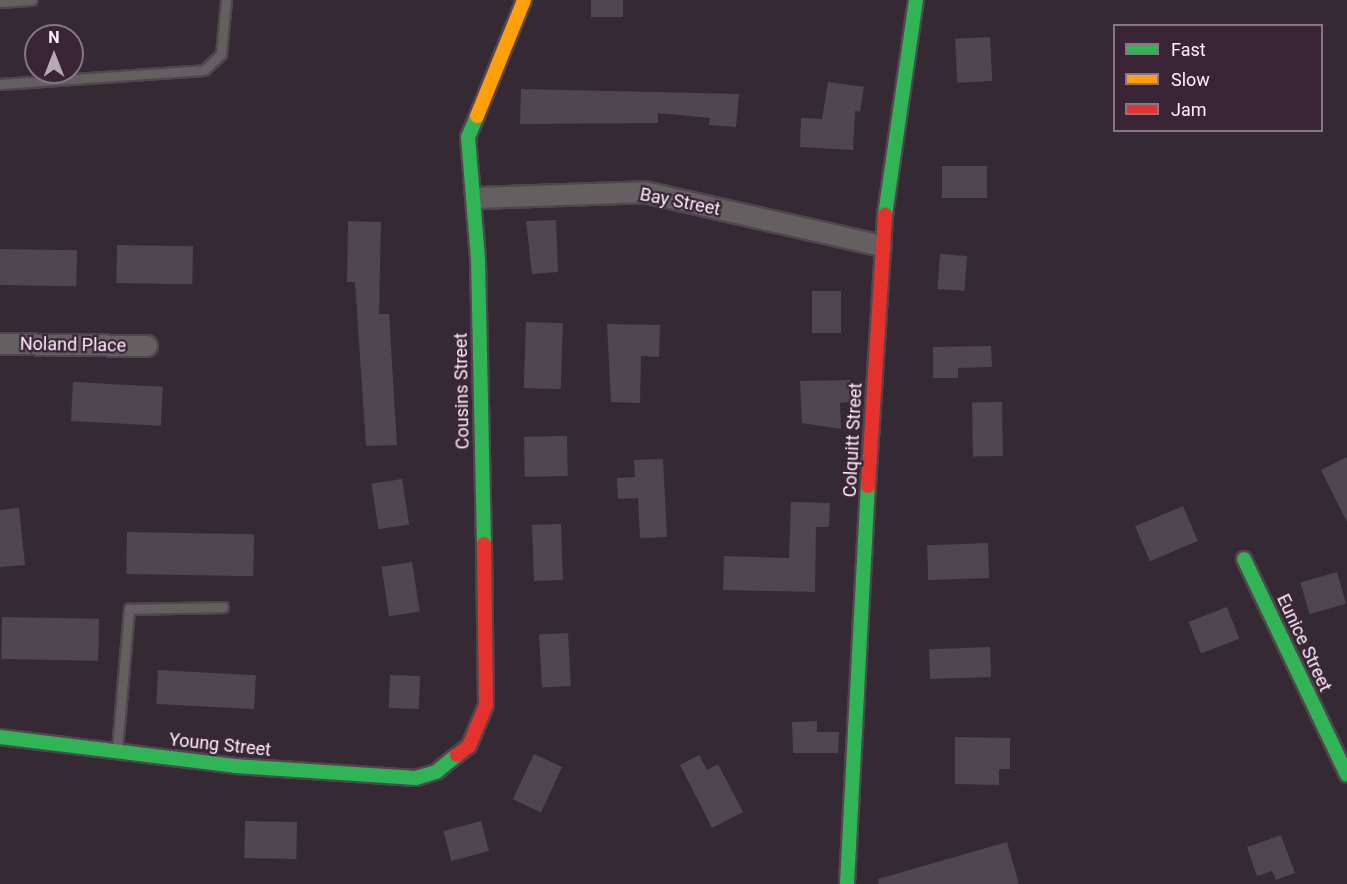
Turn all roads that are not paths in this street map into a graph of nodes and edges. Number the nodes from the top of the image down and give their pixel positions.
1 (32, 0) edge
2 (226, 0) edge
3 (524, 0) edge
4 (916, 0) edge
5 (0, 2) edge
6 (0, 84) edge
7 (476, 198) junction
8 (881, 246) junction
9 (0, 344) edge
10 (147, 346) dead end
11 (1244, 559) dead end
12 (223, 607) dead end
13 (0, 737) edge
14 (116, 752) junction
15 (436, 772) joint
16 (1347, 775) edge
17 (847, 884) edge

1 - 5 lane
2 - 6 lane
3 - 7 street, Cousins Street
4 - 8 street, Colquitt Street
7 - 8 street, Bay Street
7 - 15 street, Cousins Street
8 - 17 street, Colquitt Street
9 - 10 street, Noland Place
11 - 16 street, Eunice Street
12 - 14 lane
13 - 14 street, Young Street
14 - 15 street, Young Street

